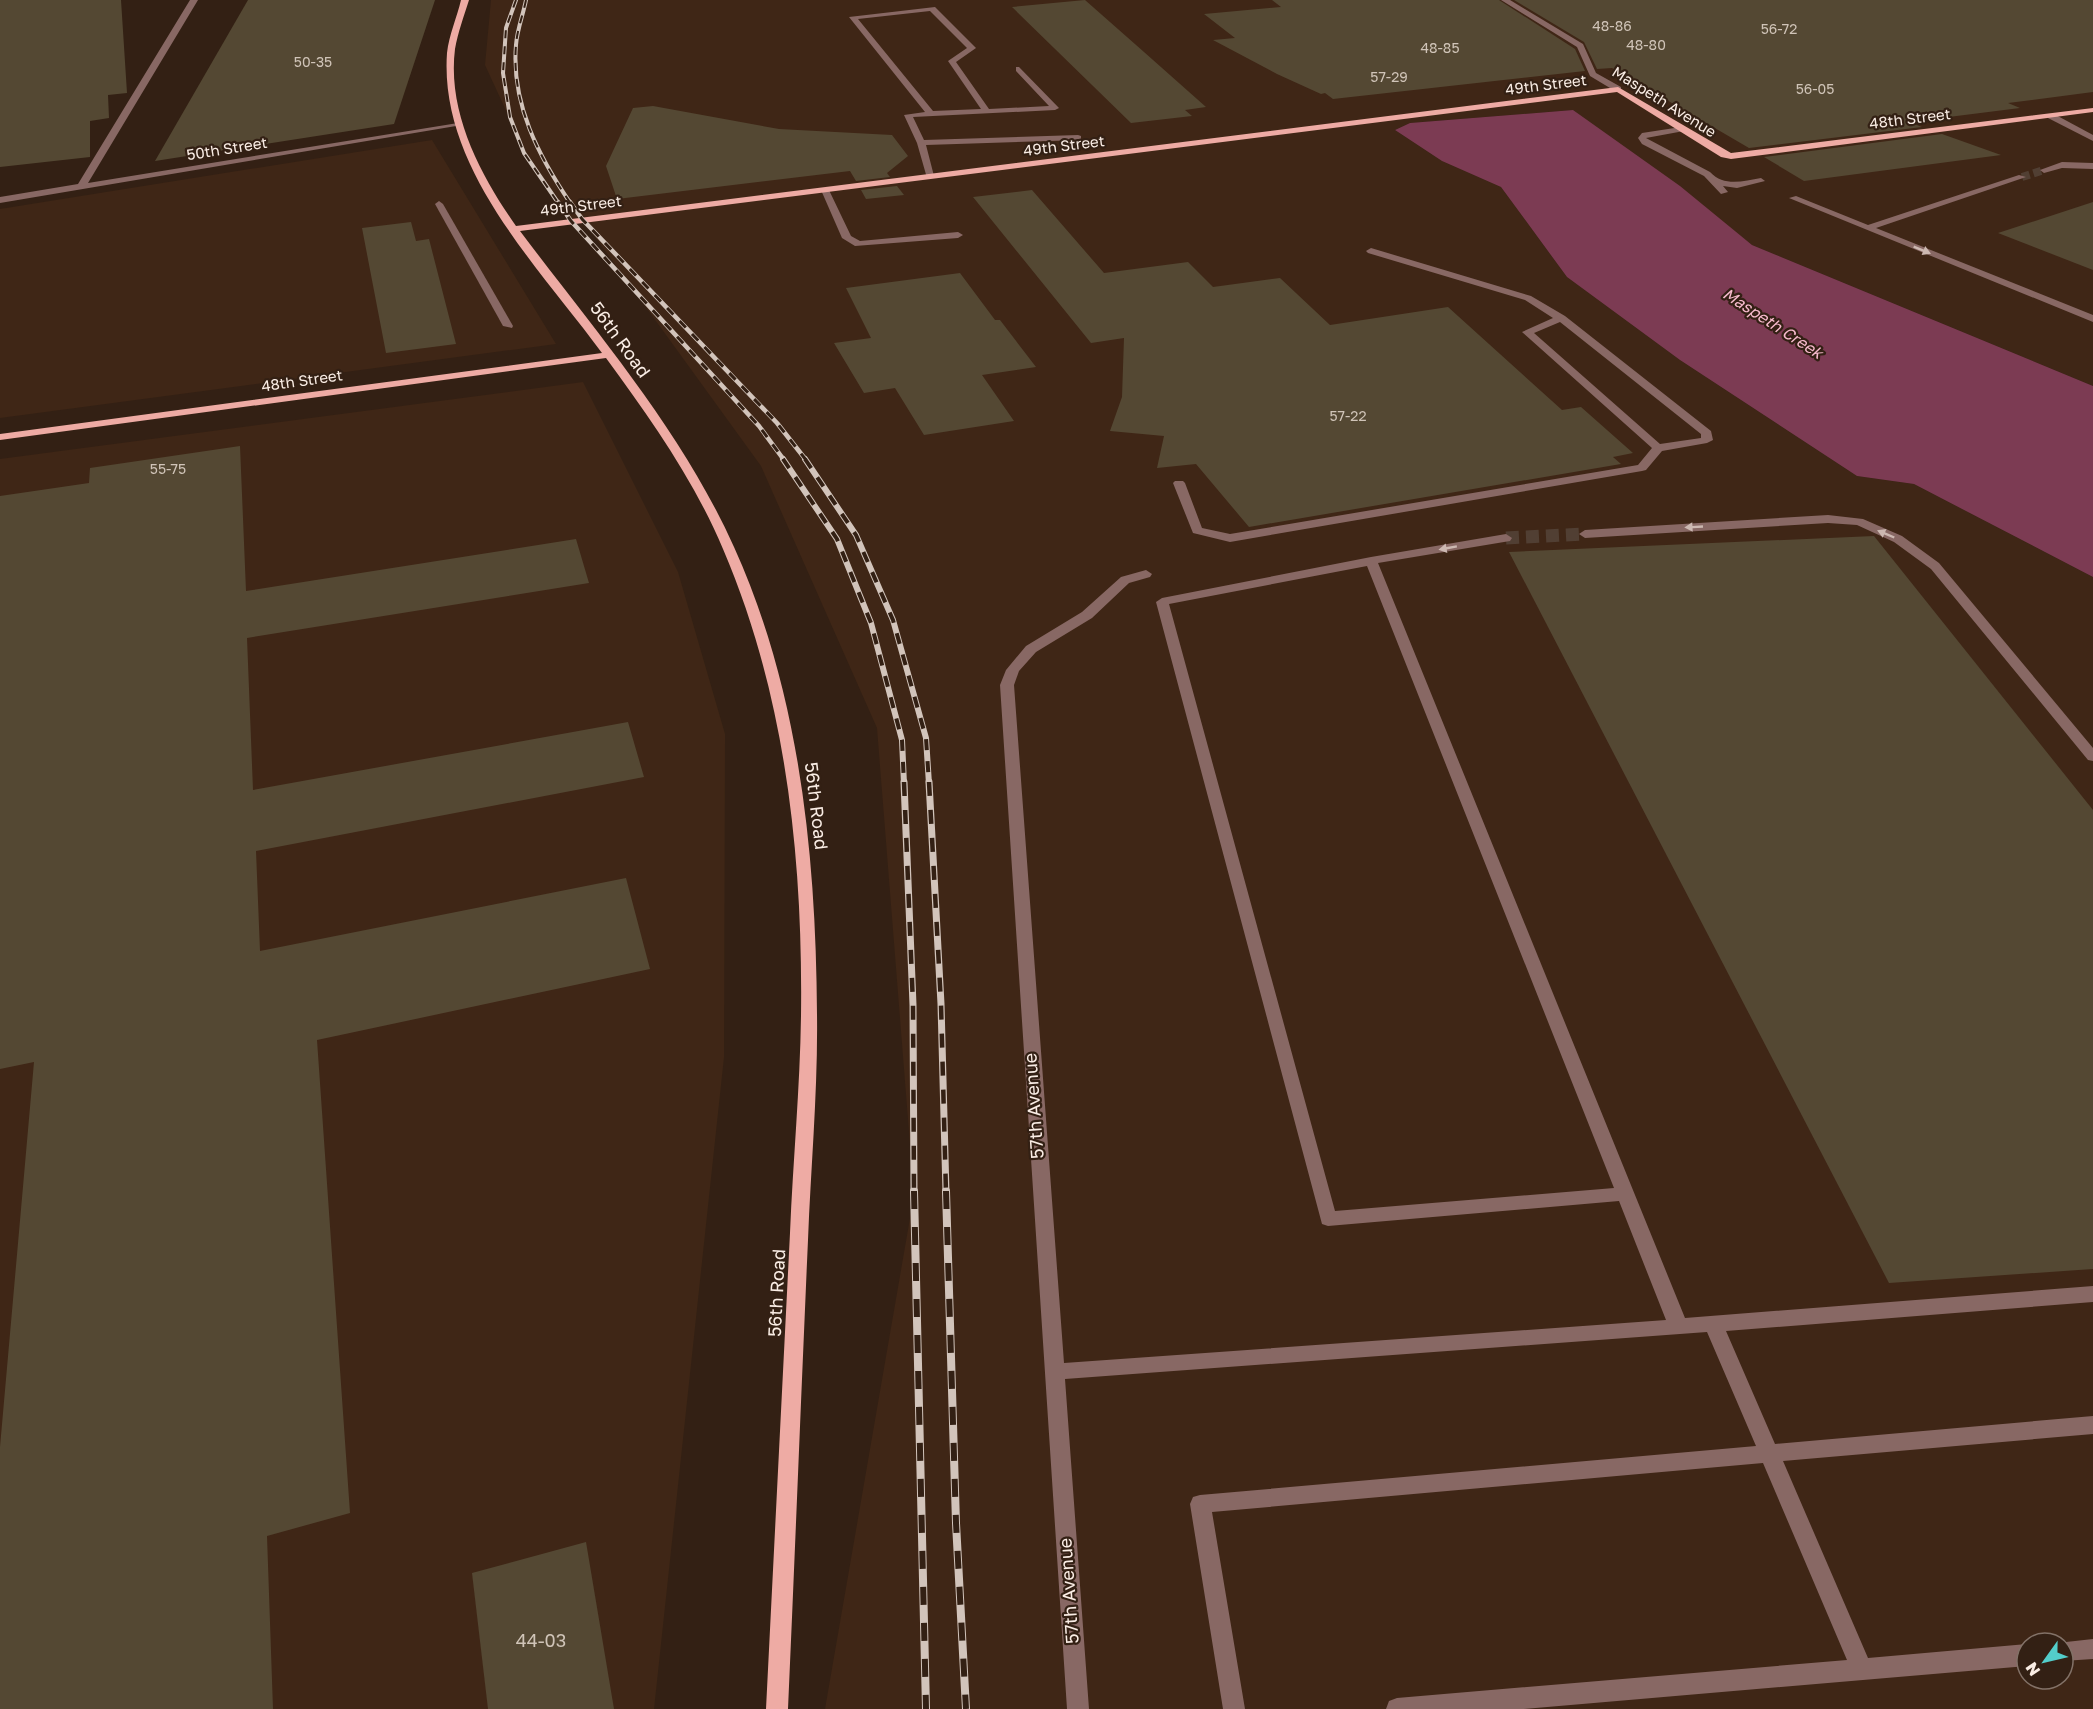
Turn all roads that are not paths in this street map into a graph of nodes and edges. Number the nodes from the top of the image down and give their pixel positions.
1 (194, 0) edge
2 (465, 0) edge
3 (1505, 0) edge
4 (1019, 69) dead end
5 (1618, 89) junction
6 (2093, 110) edge
7 (987, 112) junction
8 (931, 114) junction
9 (2051, 116) junction
10 (458, 125) junction
11 (1681, 129) junction
12 (1078, 138) dead end
13 (2093, 138) edge
14 (921, 143) junction
15 (1731, 156) joint
16 (2093, 166) edge
17 (2044, 170) tunnel mouth
18 (930, 176) junction
19 (2022, 177) tunnel mouth
20 (1761, 181) dead end
21 (1715, 182) junction
22 (82, 186) junction
23 (825, 190) junction
24 (1724, 192) dead end
25 (1793, 198) dead end
26 (0, 200) edge
27 (439, 204) dead end
28 (1867, 228) junction
29 (513, 229) junction
30 (958, 235) dead end
31 (1371, 251) dead end
32 (1561, 318) junction
33 (2093, 319) edge
34 (508, 326) dead end
35 (608, 355) junction
36 (0, 437) edge
37 (1658, 448) junction
38 (1179, 483) dead end
39 (1585, 534) tunnel mouth
40 (1506, 538) tunnel mouth
41 (1371, 561) junction
42 (1146, 574) dead end
43 (2093, 757) edge
44 (1625, 1194) junction
45 (2093, 1294) edge
46 (1713, 1323) junction
47 (1678, 1325) junction
48 (1053, 1372) junction
49 (2093, 1425) edge
50 (1768, 1452) junction
51 (2093, 1649) edge
52 (2075, 1651) edge
53 (2015, 1656) edge
54 (1862, 1669) junction
55 (777, 1709) edge
56 (1078, 1709) edge
57 (1234, 1709) edge
58 (1397, 1709) edge

1 - 22 street
2 - 10 main road, 56th Road
3 - 5 street, Maspeth Avenue
4 - 7 street
5 - 11 main road, Maspeth Avenue
5 - 18 main road, 49th Street
6 - 9 main road, 48th Street
7 - 8 street
7 - 8 street
8 - 14 street
9 - 13 street
9 - 15 main road, 48th Street
10 - 22 street, 50th Street
10 - 29 main road, 56th Road
11 - 15 main road, Maspeth Avenue
11 - 21 street
12 - 14 street
14 - 18 street
16 - 17 street
18 - 23 main road, 49th Street
19 - 28 street
20 - 21 street
21 - 24 street
22 - 26 street, 50th Street
23 - 29 main road, 49th Street
23 - 30 street
25 - 28 street
27 - 34 street
28 -> 33 street
29 - 35 main road, 56th Road
31 - 32 street
32 - 37 street
32 - 37 street
35 - 36 main road, 48th Street
35 - 55 main road, 56th Road
37 - 38 street
43 -> 39 street
40 -> 41 street
41 - 44 street
41 - 44 street
42 - 48 street, 57th Avenue
44 - 47 street
45 - 46 street
46 - 47 street
46 - 50 street
47 - 48 street
48 - 56 street, 57th Avenue
49 - 50 street
50 - 54 street
50 - 57 street
51 - 52 street
53 - 54 street
54 - 58 street

